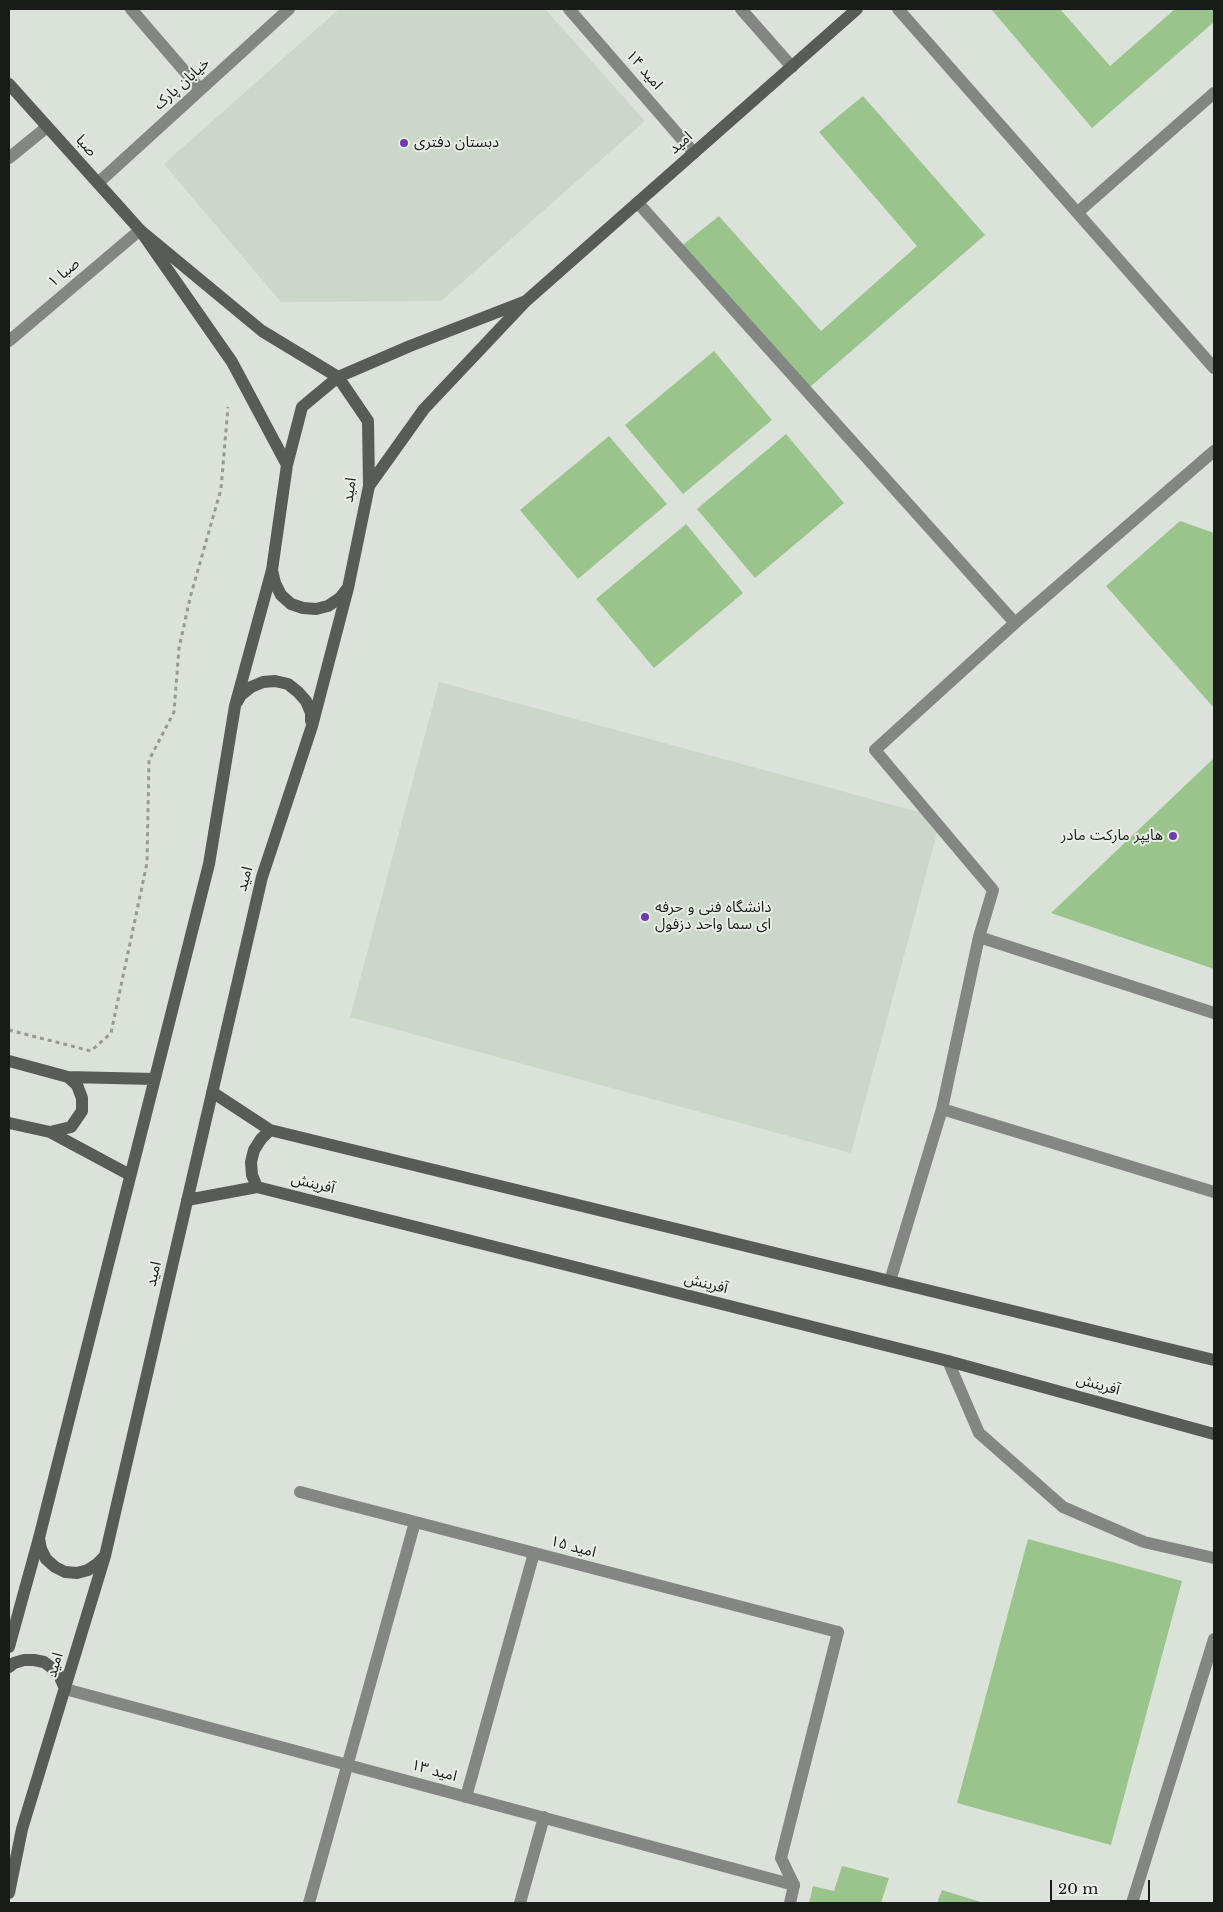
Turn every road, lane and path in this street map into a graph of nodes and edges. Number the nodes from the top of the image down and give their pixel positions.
1 (132, 9) edge
2 (569, 9) edge
3 (741, 9) edge
4 (857, 9) edge
5 (898, 9) edge
6 (284, 10) edge
7 (792, 67) junction
8 (9, 84) edge
9 (200, 89) junction
10 (1214, 93) edge
11 (47, 127) junction
12 (694, 153) junction
13 (9, 158) edge
14 (98, 184) junction
15 (638, 202) junction
16 (1078, 212) junction
17 (140, 230) junction
18 (526, 301) junction
19 (9, 341) edge
20 (1214, 368) edge
21 (338, 377) junction
22 (229, 401) dead end
23 (1214, 451) edge
24 (287, 465) junction
25 (368, 486) junction
26 (272, 570) junction
27 (348, 588) junction
28 (1015, 623) junction
29 (235, 706) junction
30 (312, 726) junction
31 (979, 937) junction
32 (1214, 1013) edge
33 (9, 1030) edge
34 (9, 1061) edge
35 (68, 1077) junction
36 (154, 1079) junction
37 (212, 1092) junction
38 (942, 1109) junction
39 (9, 1123) edge
40 (270, 1130) junction
41 (50, 1132) junction
42 (130, 1175) junction
43 (257, 1187) junction
44 (1214, 1192) edge
45 (187, 1200) junction
46 (890, 1281) junction
47 (1214, 1360) edge
48 (948, 1361) junction
49 (1214, 1433) edge
50 (300, 1492) dead end
51 (415, 1522) junction
52 (39, 1538) junction
53 (534, 1553) junction
54 (105, 1556) junction
55 (1214, 1558) edge
56 (1214, 1639) edge
57 (9, 1647) edge
58 (9, 1667) edge
59 (65, 1689) junction
60 (348, 1764) junction
61 (466, 1797) junction
62 (544, 1817) junction
63 (794, 1885) junction
64 (9, 1893) edge
65 (310, 1903) edge
66 (520, 1903) edge
67 (790, 1903) edge
68 (1132, 1903) edge

1 - 9 street
2 - 12 street, امید ۱۴
3 - 7 street
4 - 7 main road, امید
5 - 16 street
6 - 9 street, خیابان پارک
7 - 12 main road, امید
8 - 11 main road, صبا
9 - 14 street, خیابان پارک
10 - 16 street
11 - 13 street
11 - 14 main road, صبا
12 - 15 main road, امید
14 - 17 main road, صبا
15 - 18 main road, امید
15 - 28 street
16 - 20 street
17 - 19 street, صبا ۱
17 - 21 main road
17 - 24 main road
18 - 21 main road
18 - 25 main road, امید
21 - 24 main road
21 - 25 main road, امید
22 - 33 path
23 - 28 street
24 - 26 main road
25 - 27 main road, امید
26 - 27 main road
26 - 29 main road
27 - 30 main road, امید
28 - 31 street
29 - 30 main road
29 - 36 main road
30 - 37 main road, امید
31 - 32 street
31 - 38 street
34 - 35 main road
35 - 36 main road
35 - 41 main road
36 - 42 main road
37 - 40 main road
37 - 45 main road, امید
38 - 44 street
38 - 46 street
39 - 41 main road
40 - 43 main road
40 - 46 main road
41 - 42 main road
42 - 52 main road
43 - 45 main road, آفرینش
43 - 48 main road, آفرینش
45 - 54 main road, امید
46 - 47 main road
48 - 49 main road, آفرینش
48 - 55 street
50 - 51 street, امید ۱۵
51 - 53 street, امید ۱۵
51 - 60 street
52 - 54 main road
52 - 57 main road
53 - 61 street
53 - 63 street, امید ۱۵
54 - 59 main road, امید
56 - 68 street
58 - 59 main road
59 - 60 street, امید ۱۳
59 - 64 main road, امید
60 - 61 street, امید ۱۳
60 - 65 street
61 - 62 street, امید ۱۳
62 - 63 street, امید ۱۳
62 - 66 street
63 - 67 street

